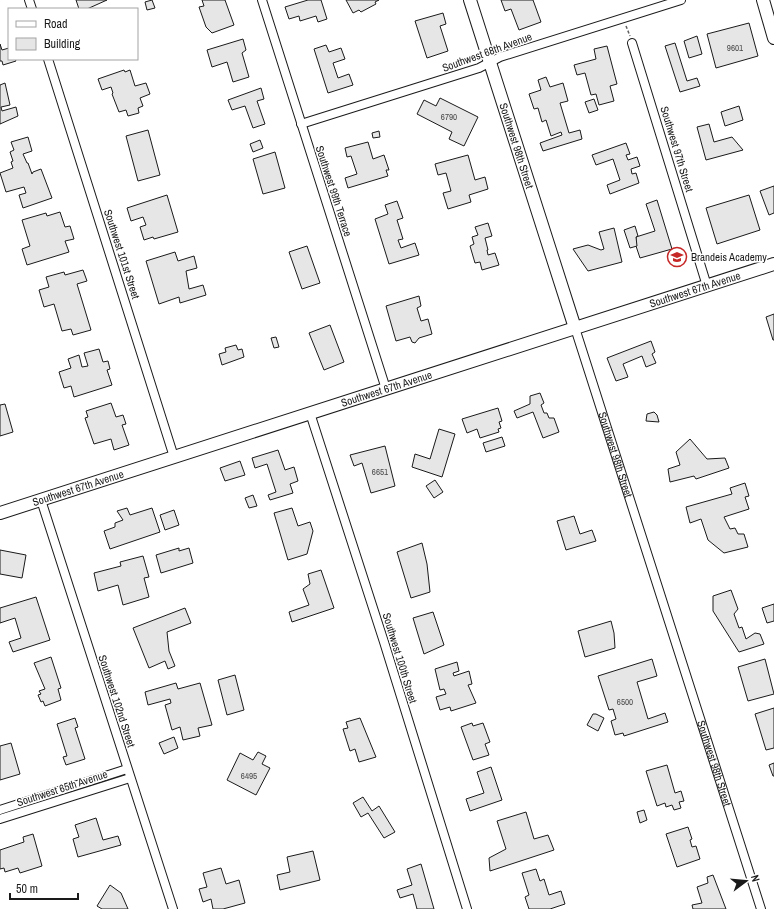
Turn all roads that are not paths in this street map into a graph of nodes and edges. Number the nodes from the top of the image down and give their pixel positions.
1 (262, 0) edge
2 (470, 0) edge
3 (681, 0) edge
4 (763, 0) edge
5 (774, 38) edge
6 (632, 43) road end
7 (48, 60) edge
8 (490, 62) junction
9 (301, 124) junction
10 (774, 264) edge
11 (707, 286) junction
12 (575, 328) junction
13 (386, 389) junction
14 (310, 413) junction
15 (174, 457) junction
16 (40, 500) junction
17 (0, 513) edge
18 (129, 774) junction
19 (0, 810) edge
20 (0, 819) edge
21 (173, 909) edge
22 (467, 909) edge
23 (761, 909) edge

1 - 9 street, Southwest 99th Terrace
2 - 8 main road, Southwest 98th Street
3 - 8 street, Southwest 68th Avenue
4 - 5 main road
6 - 11 street, Southwest 97th Street
7 - 15 street, Southwest 101st Street
8 - 9 street, Southwest 68th Avenue
8 - 12 main road, Southwest 98th Street
9 - 13 street, Southwest 99th Terrace
10 - 11 main road, Southwest 67th Avenue
11 - 12 main road, Southwest 67th Avenue
12 - 13 main road, Southwest 67th Avenue
12 - 23 street, Southwest 98th Street
13 - 14 main road, Southwest 67th Avenue
14 - 15 main road, Southwest 67th Avenue
14 - 22 street, Southwest 100th Street
15 - 16 main road, Southwest 67th Avenue
16 - 17 main road, Southwest 67th Avenue
16 - 18 street, Southwest 102nd Street
18 - 19 street, Southwest 65th Avenue
18 - 20 street, Southwest 65th Avenue
18 - 21 street, Southwest 102nd Street

